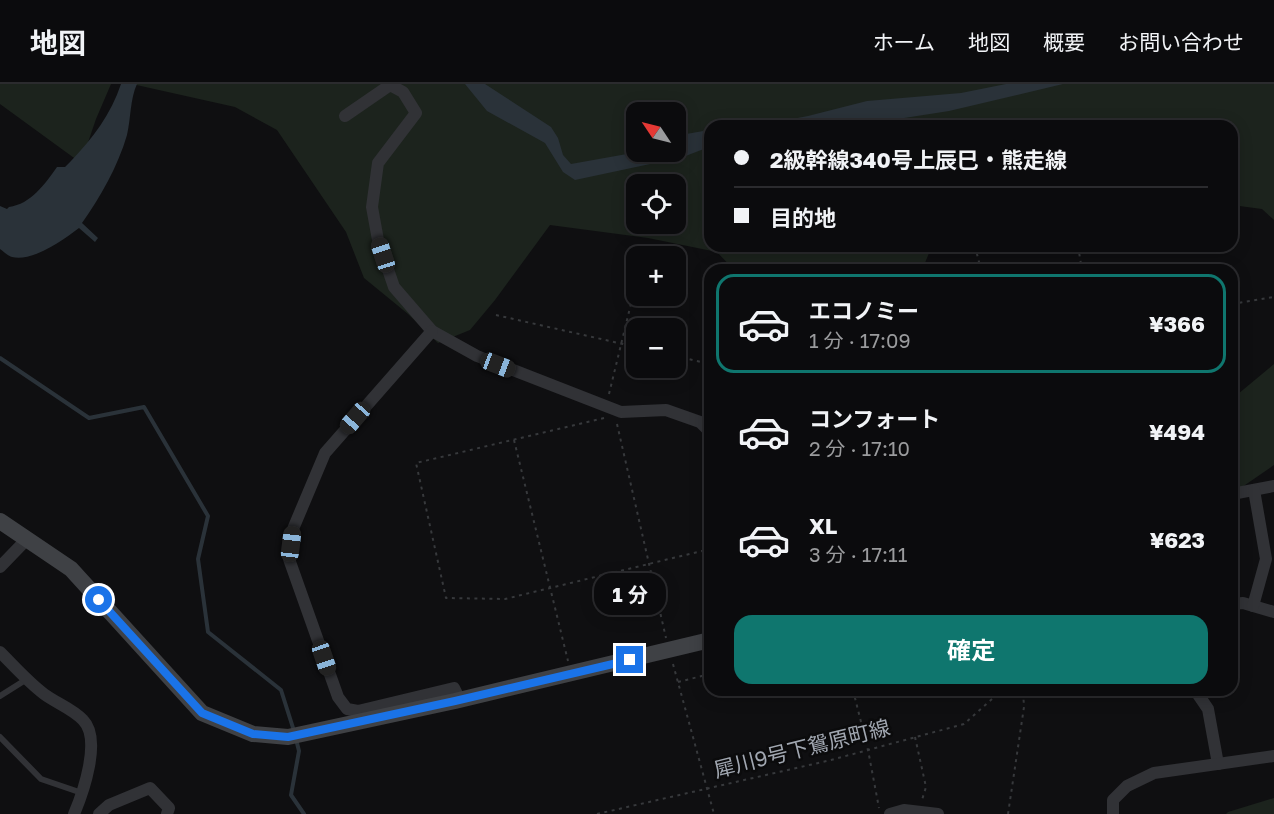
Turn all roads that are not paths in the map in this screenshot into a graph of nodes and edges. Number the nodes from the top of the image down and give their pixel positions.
1 (345, 116) dead end
2 (432, 332) junction
3 (704, 426) edge
4 (1274, 486) edge
5 (1254, 490) junction
6 (1238, 493) edge
7 (0, 521) edge
8 (27, 539) junction
9 (0, 567) edge
10 (1238, 603) edge
11 (1253, 606) junction
12 (1274, 612) edge
13 (704, 642) edge
14 (0, 652) edge
15 (28, 679) junction
16 (0, 696) edge
17 (1199, 696) edge
18 (458, 700) junction
19 (0, 737) edge
20 (1274, 756) edge
21 (1218, 764) junction
22 (82, 793) junction
23 (74, 814) edge
24 (99, 814) edge
25 (167, 814) edge
26 (890, 814) edge
27 (938, 814) edge
28 (1113, 814) edge

1 - 2 street
2 - 3 street
2 - 18 street
4 - 5 street
5 - 6 street
5 - 11 street
7 - 8 street
8 - 9 street
8 - 18 street
10 - 11 street
11 - 12 street
13 - 18 street
14 - 15 street
15 - 16 lane
15 - 22 street
17 - 21 street
19 - 22 lane
20 - 21 street
21 - 28 street
22 - 23 street
24 - 25 street
26 - 27 street

